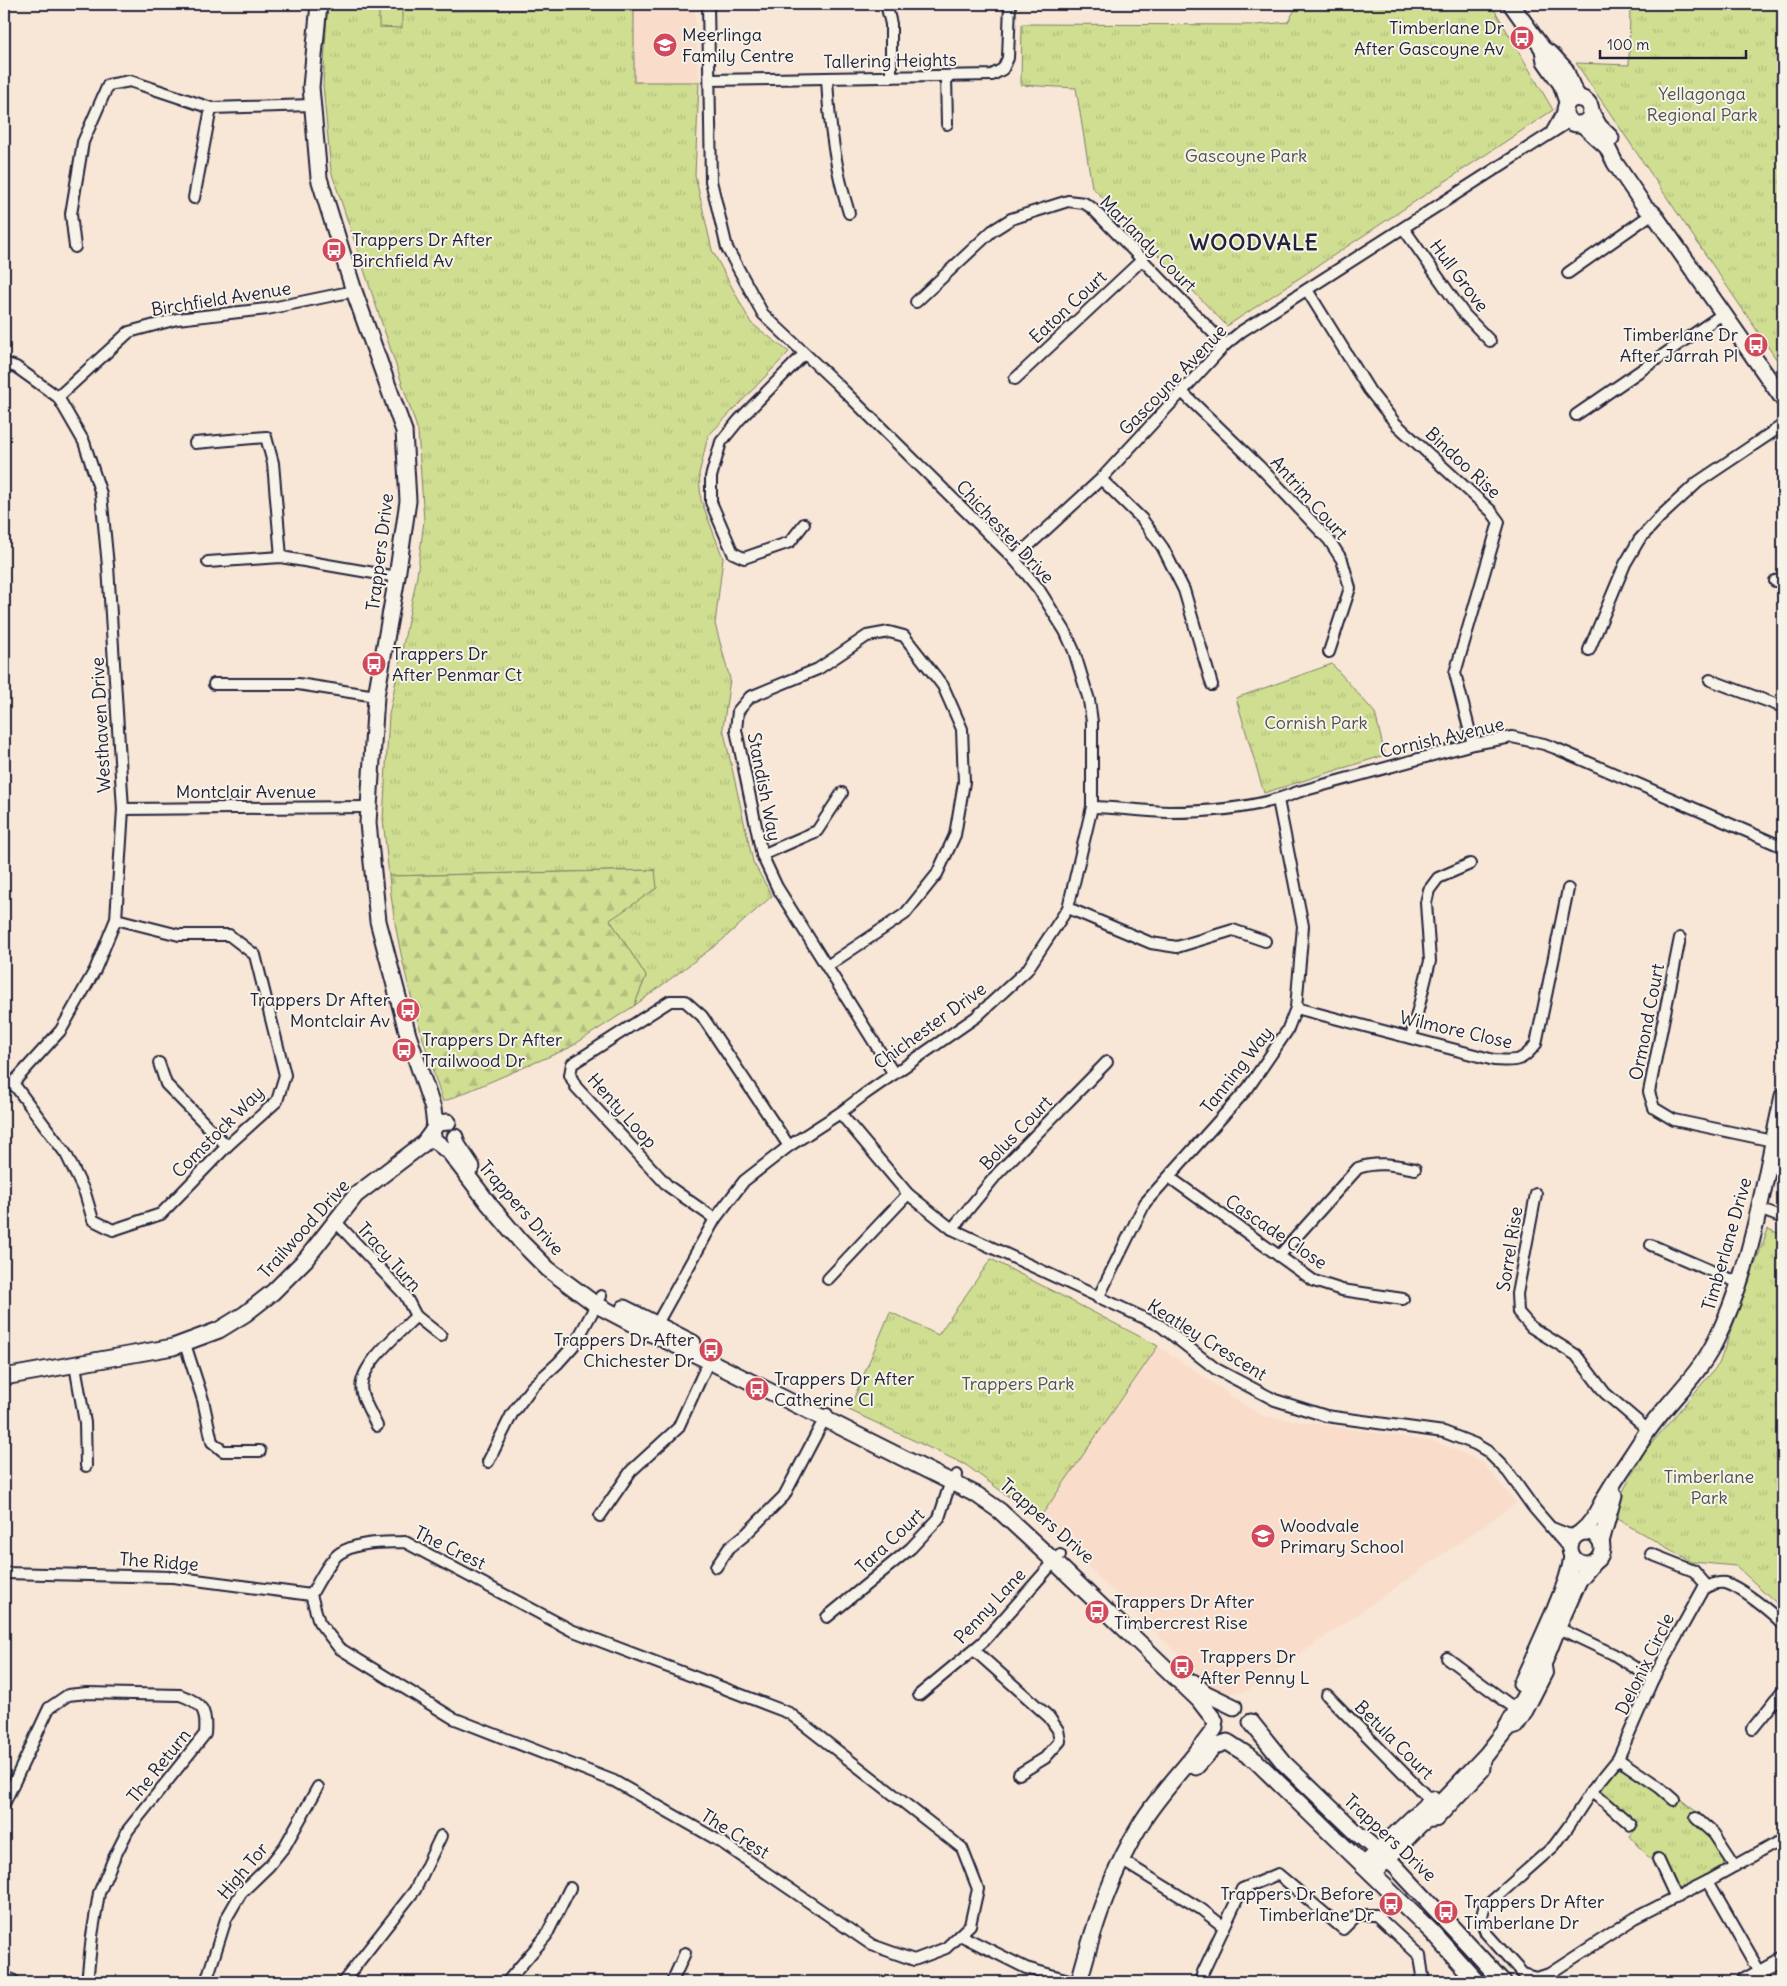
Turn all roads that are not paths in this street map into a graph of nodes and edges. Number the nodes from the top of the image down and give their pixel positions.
1 (319, 4) edge
2 (708, 4) edge
3 (886, 4) edge
4 (1010, 4) edge
5 (1511, 4) edge
6 (946, 76) junction
7 (891, 77) junction
8 (827, 78) junction
9 (710, 80) junction
10 (312, 105) junction
11 (212, 108) junction
12 (1576, 111) junction
13 (947, 124) dead end
14 (194, 198) dead end
15 (1653, 212) junction
16 (849, 213) dead end
17 (1404, 229) junction
18 (75, 247) dead end
19 (1143, 259) junction
20 (1568, 273) dead end
21 (1307, 290) junction
22 (354, 291) junction
23 (916, 302) dead end
24 (1724, 313) junction
25 (1490, 341) dead end
26 (1225, 345) junction
27 (804, 354) junction
28 (4, 363) edge
29 (1015, 379) dead end
30 (1182, 392) junction
31 (58, 397) junction
32 (1783, 399) edge
33 (1576, 415) dead end
34 (1783, 425) edge
35 (195, 444) dead end
36 (1101, 479) junction
37 (804, 524) dead end
38 (281, 556) junction
39 (1014, 559) junction
40 (208, 562) dead end
41 (397, 576) junction
42 (1589, 650) dead end
43 (1329, 652) dead end
44 (1710, 680) dead end
45 (214, 684) dead end
46 (1212, 685) dead end
47 (376, 696) junction
48 (1783, 707) edge
49 (1473, 744) junction
50 (842, 793) dead end
51 (1278, 800) junction
52 (1092, 807) junction
53 (369, 808) junction
54 (123, 809) junction
55 (1783, 847) edge
56 (762, 855) junction
57 (1470, 864) dead end
58 (1568, 889) dead end
59 (1068, 908) junction
60 (116, 919) junction
61 (1680, 938) dead end
62 (1265, 941) dead end
63 (827, 966) junction
64 (1296, 1008) junction
65 (1411, 1038) junction
66 (1107, 1062) dead end
67 (159, 1063) dead end
68 (894, 1074) junction
69 (8, 1086) edge
70 (1783, 1096) edge
71 (840, 1113) junction
72 (439, 1136) junction
73 (1773, 1141) junction
74 (227, 1146) junction
75 (789, 1146) junction
76 (1415, 1169) dead end
77 (1169, 1176) junction
78 (908, 1194) junction
79 (1536, 1194) dead end
80 (1759, 1209) junction
81 (1783, 1218) edge
82 (715, 1219) junction
83 (335, 1221) junction
84 (952, 1230) junction
85 (1651, 1245) dead end
86 (1279, 1256) junction
87 (828, 1279) dead end
88 (1739, 1283) junction
89 (1098, 1298) junction
90 (1403, 1299) dead end
91 (598, 1300) junction
92 (416, 1316) junction
93 (654, 1329) junction
94 (441, 1336) dead end
95 (185, 1344) junction
96 (711, 1357) junction
97 (76, 1365) junction
98 (4, 1377) edge
99 (827, 1416) junction
100 (377, 1426) dead end
101 (1648, 1430) junction
102 (260, 1451) dead end
103 (488, 1462) dead end
104 (1627, 1464) junction
105 (86, 1466) dead end
106 (955, 1479) junction
107 (600, 1516) dead end
108 (1551, 1528) junction
109 (1579, 1534) junction
110 (1601, 1542) junction
111 (1571, 1553) junction
112 (1651, 1554) dead end
113 (1057, 1558) junction
114 (1593, 1563) junction
115 (716, 1567) dead end
116 (4, 1573) edge
117 (1707, 1586) junction
118 (310, 1595) junction
119 (827, 1617) dead end
120 (1783, 1624) edge
121 (1553, 1625) junction
122 (974, 1650) junction
123 (1447, 1658) dead end
124 (1545, 1660) junction
125 (1653, 1679) junction
126 (1783, 1690) edge
127 (919, 1695) dead end
128 (1327, 1695) dead end
129 (1234, 1707) junction
130 (1514, 1708) junction
131 (1251, 1722) junction
132 (1215, 1724) junction
133 (1752, 1728) dead end
134 (1504, 1732) junction
135 (1228, 1743) junction
136 (1486, 1755) junction
137 (1618, 1759) junction
138 (1019, 1774) dead end
139 (318, 1787) dead end
140 (1591, 1792) junction
141 (1674, 1800) dead end
142 (4, 1804) edge
143 (1434, 1804) junction
144 (1696, 1818) dead end
145 (1631, 1825) dead end
146 (1417, 1829) junction
147 (441, 1836) dead end
148 (1783, 1839) edge
149 (1382, 1856) junction
150 (1658, 1859) dead end
151 (1124, 1862) junction
152 (1735, 1866) junction
153 (1368, 1869) junction
154 (1708, 1881) junction
155 (570, 1888) dead end
156 (1676, 1898) junction
157 (1224, 1927) junction
158 (960, 1935) junction
159 (685, 1953) dead end
160 (1783, 1960) edge
161 (1783, 1970) edge
162 (1762, 1978) edge
163 (4, 1981) edge
164 (11, 1982) edge
165 (87, 1982) edge
166 (206, 1982) edge
167 (342, 1982) edge
168 (507, 1982) edge
169 (672, 1982) edge
170 (1078, 1982) edge
171 (1089, 1982) edge
172 (1200, 1982) edge
173 (1418, 1982) edge
174 (1477, 1982) edge
175 (1503, 1982) edge
176 (1744, 1982) edge

1 - 10 main road, Trappers Drive
2 - 9 street, Chichester Drive
3 - 7 street
4 - 6 street, Tallering Heights
5 - 12 main road
6 - 7 street, Tallering Heights
6 - 13 street
7 - 8 street, Tallering Heights
8 - 9 street, Tallering Heights
8 - 16 street
9 - 27 street, Chichester Drive
10 - 11 street
10 - 22 main road, Trappers Drive
11 - 14 street
11 - 18 street
12 - 15 main road
12 - 17 street, Gascoyne Avenue
15 - 20 street
15 - 24 main road
17 - 21 street, Gascoyne Avenue
17 - 25 street, Hull Grove
19 - 23 street, Marlandy Court
19 - 26 street, Marlandy Court
19 - 29 street, Eaton Court
21 - 26 street, Gascoyne Avenue
21 - 49 street, Bindoo Rise
22 - 31 street, Birchfield Avenue
22 - 41 main road, Trappers Drive
24 - 32 main road
24 - 33 street
26 - 30 street, Gascoyne Avenue
27 - 37 street
27 - 39 street, Chichester Drive
28 - 31 street, Westhaven Drive
30 - 36 street, Gascoyne Avenue
30 - 43 street, Antrim Court
31 - 54 street, Westhaven Drive
34 - 42 street
35 - 38 street
36 - 39 street, Gascoyne Avenue
36 - 46 street
38 - 40 street
38 - 41 street
39 - 52 street, Chichester Drive
41 - 47 main road, Trappers Drive
44 - 48 street
45 - 47 street
47 - 53 main road, Trappers Drive
49 - 51 street, Cornish Avenue
49 - 55 street, Cornish Avenue
50 - 56 street
51 - 52 street, Cornish Avenue
51 - 64 street, Tanning Way
52 - 59 street, Chichester Drive
53 - 54 street, Montclair Avenue
53 - 72 main road, Trappers Drive
54 - 60 street, Westhaven Drive
56 - 63 street, Standish Way
56 - 63 street, Standish Way
57 - 65 street
58 - 65 street, Wilmore Close
59 - 62 street
59 - 68 street, Chichester Drive
60 - 69 street, Westhaven Drive
60 - 74 street, Comstock Way
61 - 73 street, Ormond Court
63 - 68 street, Standish Way
64 - 65 street, Wilmore Close
64 - 77 street, Tanning Way
66 - 84 street, Bolus Court
67 - 74 street
68 - 71 street, Chichester Drive
69 - 74 street, Comstock Way
70 - 73 main road, Timberlane Drive
71 - 75 street, Chichester Drive
71 - 78 street, Keatley Crescent
72 - 83 main road, Trailwood Drive
72 - 91 main road, Trappers Drive
73 - 80 main road, Timberlane Drive
75 - 82 street, Chichester Drive
75 - 82 street, Henty Loop
76 - 86 street
77 - 86 street, Cascade Close
77 - 89 street, Tanning Way
78 - 84 street, Keatley Crescent
78 - 87 street
79 - 101 street, Sorrel Rise
80 - 81 street
80 - 88 main road, Timberlane Drive
82 - 93 street, Chichester Drive
83 - 92 street, Tracy Turn
83 - 95 main road, Trailwood Drive
84 - 89 street, Keatley Crescent
85 - 88 street
86 - 90 street, Cascade Close
88 - 101 main road, Timberlane Drive
89 - 108 street, Keatley Crescent
91 - 93 main road, Trappers Drive
91 - 103 street
92 - 94 street, Tracy Turn
92 - 100 street, Tracy Turn
93 - 96 main road, Trappers Drive
95 - 97 main road, Trailwood Drive
95 - 102 street
96 - 99 main road, Trappers Drive
96 - 107 street
97 - 98 main road, Trailwood Drive
97 - 105 street
99 - 106 main road, Trappers Drive
99 - 115 street
101 - 104 main road, Timberlane Drive
104 - 109 main road, Timberlane Drive
104 - 110 main road, Timberlane Drive
106 - 113 main road, Trappers Drive
106 - 119 street, Tara Court
108 - 109 street
108 - 111 street, Keatley Crescent
109 - 110 main road
109 - 111 main road
110 - 114 main road
111 - 114 main road
111 - 121 main road
112 - 117 street
113 - 122 street, Penny Lane
113 - 129 main road, Trappers Drive
113 - 132 main road, Trappers Drive
114 - 121 main road
116 - 118 street, The Ridge
117 - 120 street
117 - 125 street, Delonix Circle
118 - 158 street, The Crest
118 - 158 street, The Crest
121 - 124 main road
121 - 125 street
121 - 130 main road
122 - 127 street, Penny Lane
122 - 138 street
123 - 130 street
124 - 130 main road
124 - 134 street
125 - 137 street, Delonix Circle
126 - 133 street
128 - 143 street, Betula Court
129 - 131 main road
129 - 132 main road
130 - 134 main road
130 - 143 main road
131 - 135 main road
131 - 149 main road, Trappers Drive
132 - 135 main road
132 - 151 main road
134 - 136 main road
135 - 151 main road
135 - 153 main road
136 - 143 main road
136 - 146 street
137 - 140 street, Delonix Circle
137 - 141 street
139 - 166 street, High Tor
140 - 145 street
140 - 156 street, Delonix Circle
142 - 165 street, The Return
143 - 146 main road
143 - 149 main road
144 - 152 street
146 - 149 main road
147 - 167 street
148 - 152 street, Delonix Circle
149 - 153 main road
149 - 175 main road, Trappers Drive
150 - 156 street
151 - 157 street
151 - 170 main road
151 - 171 main road
152 - 154 street, Delonix Circle
153 - 174 main road
154 - 156 street, Delonix Circle
154 - 162 street
155 - 168 street
157 - 172 street
157 - 173 street
158 - 170 street
159 - 169 street
160 - 162 main road
161 - 162 main road
162 - 176 main road
163 - 164 main road

